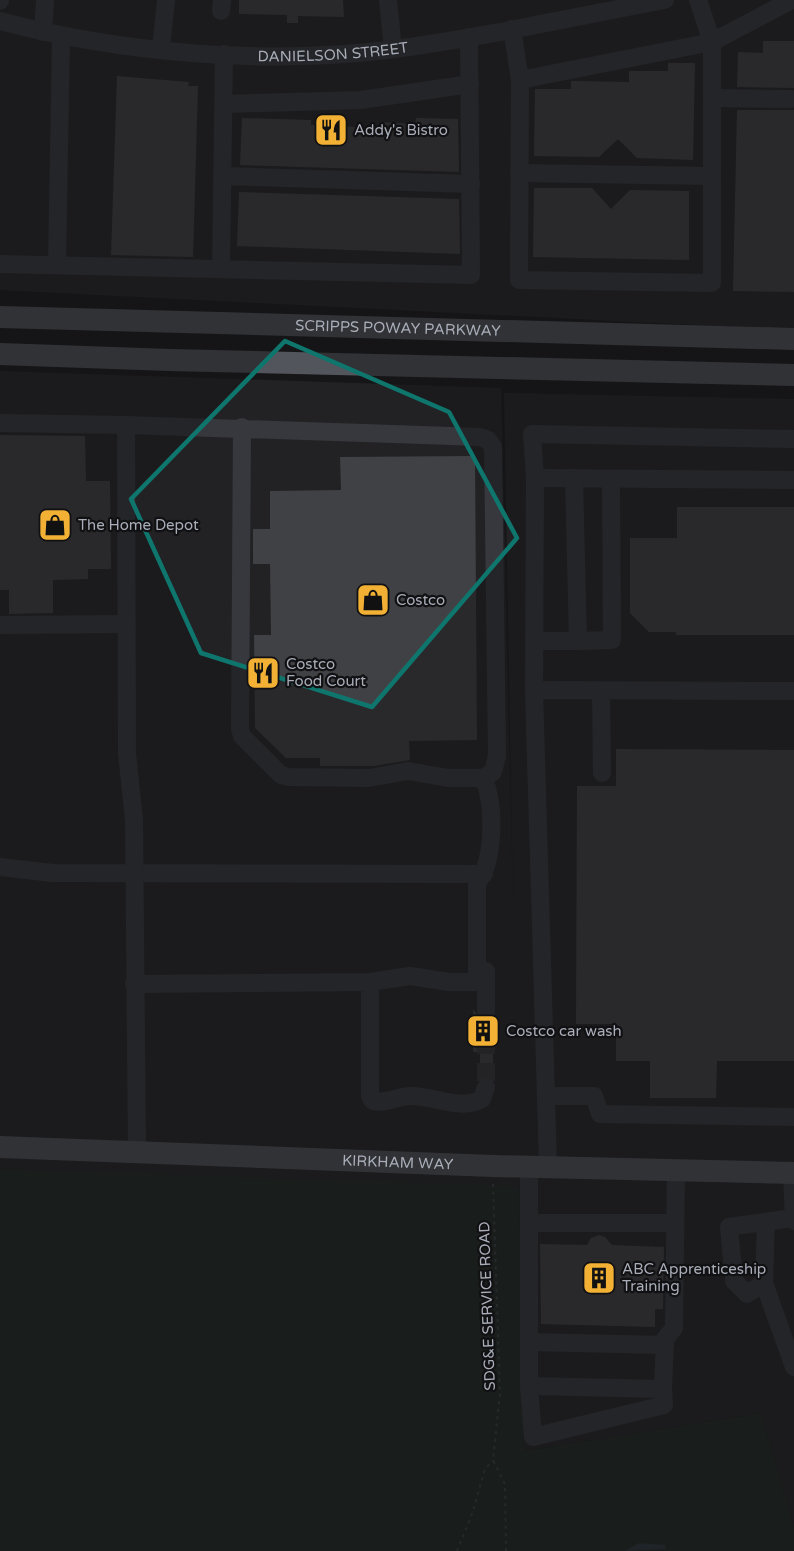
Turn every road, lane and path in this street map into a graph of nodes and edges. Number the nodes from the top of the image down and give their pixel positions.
1 (45, 0) edge
2 (166, 0) edge
3 (388, 0) edge
4 (665, 0) edge
5 (698, 0) edge
6 (792, 0) edge
7 (583, 8) edge
8 (0, 21) edge
9 (512, 29) junction
10 (52, 34) junction
11 (469, 37) junction
12 (712, 42) junction
13 (160, 48) junction
14 (393, 49) junction
15 (225, 54) junction
16 (520, 80) junction
17 (470, 84) junction
18 (712, 98) junction
19 (790, 99) dead end
20 (224, 104) junction
21 (519, 173) junction
22 (222, 176) junction
23 (712, 177) junction
24 (471, 184) junction
25 (0, 264) edge
26 (57, 265) junction
27 (221, 269) junction
28 (0, 317) edge
29 (794, 339) edge
30 (0, 354) edge
31 (794, 375) edge
32 (0, 423) edge
33 (126, 424) junction
34 (242, 428) junction
35 (794, 439) edge
36 (535, 478) junction
37 (574, 478) junction
38 (611, 479) junction
39 (794, 480) edge
40 (127, 624) junction
41 (0, 625) edge
42 (534, 641) junction
43 (578, 641) junction
44 (534, 690) junction
45 (601, 691) junction
46 (794, 691) edge
47 (602, 773) dead end
48 (483, 778) junction
49 (0, 867) edge
50 (134, 873) junction
51 (484, 874) junction
52 (484, 980) junction
53 (370, 982) junction
54 (134, 984) junction
55 (486, 1009) tunnel mouth
56 (486, 1087) dead end
57 (546, 1096) junction
58 (794, 1117) edge
59 (0, 1147) edge
60 (137, 1153) junction
61 (493, 1166) junction
62 (539, 1167) junction
63 (675, 1170) junction
64 (793, 1173) edge
65 (793, 1219) edge
66 (766, 1222) junction
67 (529, 1223) junction
68 (675, 1224) junction
69 (764, 1283) junction
70 (529, 1342) junction
71 (665, 1345) junction
72 (794, 1367) edge
73 (529, 1386) junction
74 (663, 1389) junction
75 (493, 1460) junction
76 (457, 1551) edge
77 (506, 1551) edge

1 - 10 street
2 - 13 street
3 - 14 street
4 - 7 street, DANIELSON STREET
5 - 12 street
6 - 12 street
7 - 9 street, DANIELSON STREET
8 - 10 street, DANIELSON STREET
9 - 11 street, DANIELSON STREET
9 - 16 street
10 - 13 street, DANIELSON STREET
10 - 26 street
11 - 14 street, DANIELSON STREET
11 - 17 street
12 - 16 street
12 - 18 street
13 - 15 street, DANIELSON STREET
14 - 15 street, DANIELSON STREET
15 - 20 street
16 - 21 street
17 - 20 street
17 - 24 street
18 - 19 street
18 - 23 street
20 - 22 street
21 - 23 street
21 - 23 street
22 - 24 street
22 - 27 street
24 - 27 street
25 - 26 street
26 - 27 street
28 - 29 main road, SCRIPPS POWAY PARKWAY
30 - 31 main road
32 - 33 street
33 - 34 street
33 - 40 street
34 - 48 street
34 - 48 street
35 - 36 street
36 - 37 street
36 - 42 street
37 - 38 street
37 - 43 street
38 - 39 street
38 - 43 street
40 - 41 street
40 - 50 street
42 - 43 street
42 - 44 street
44 - 45 street
44 - 57 street
45 - 46 street
45 - 47 street
48 - 51 street
49 - 50 street
50 - 51 street
50 - 54 street
51 - 52 street
52 - 53 street
52 - 55 street
53 - 54 street
53 - 56 street
54 - 60 street
57 - 58 street
57 - 62 street
59 - 60 main road, KIRKHAM WAY
60 - 61 main road, KIRKHAM WAY
61 - 62 main road, KIRKHAM WAY
61 - 75 path, SDG&E SERVICE ROAD
62 - 63 main road, KIRKHAM WAY
62 - 67 street
63 - 64 main road, KIRKHAM WAY
63 - 68 street
64 - 65 street
65 - 66 street
66 - 69 street
66 - 69 street
67 - 68 street
67 - 70 street
68 - 71 street
69 - 72 street
70 - 71 street
70 - 73 street
71 - 74 street
73 - 74 street
73 - 74 street
75 - 76 path
75 - 77 path

